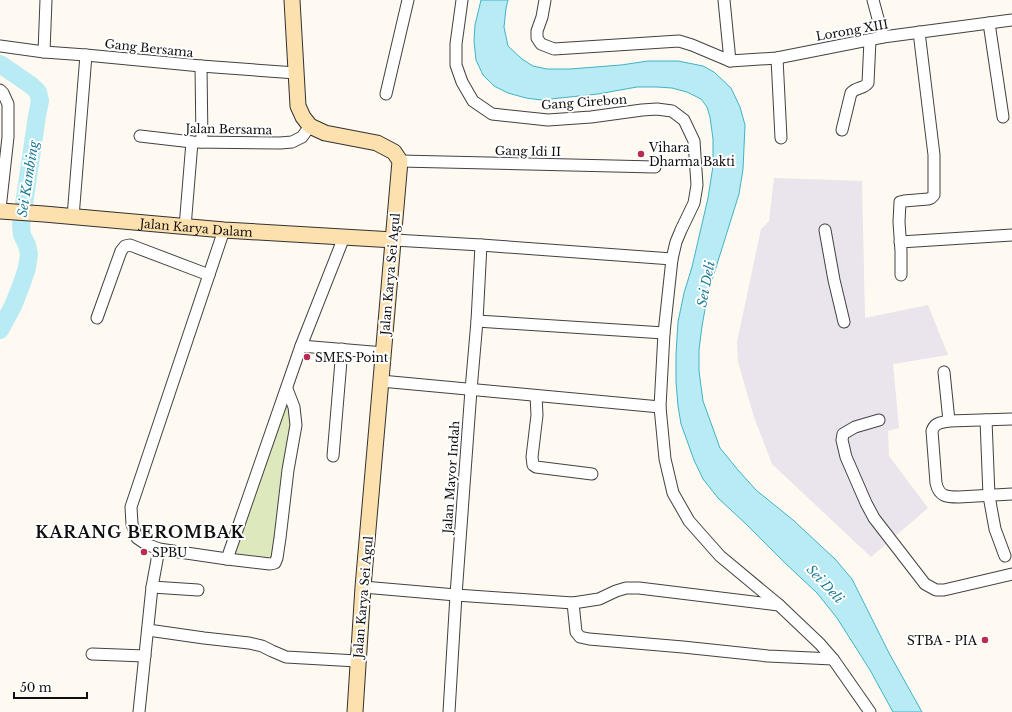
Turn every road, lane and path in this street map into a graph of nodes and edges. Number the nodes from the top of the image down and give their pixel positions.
1 (46, 0) edge
2 (292, 0) edge
3 (408, 0) edge
4 (462, 0) edge
5 (545, 0) edge
6 (724, 0) edge
7 (873, 0) edge
8 (1012, 20) edge
9 (989, 23) junction
10 (919, 32) junction
11 (883, 38) junction
12 (870, 40) junction
13 (0, 46) edge
14 (44, 52) junction
15 (86, 55) junction
16 (777, 58) junction
17 (730, 61) junction
18 (201, 66) junction
19 (296, 73) junction
20 (0, 90) edge
21 (386, 94) dead end
22 (1003, 117) dead end
23 (310, 126) junction
24 (842, 130) dead end
25 (140, 136) dead end
26 (4, 137) edge
27 (781, 138) dead end
28 (197, 142) junction
29 (400, 161) junction
30 (655, 167) dead end
31 (3, 211) edge
32 (73, 217) junction
33 (185, 227) junction
34 (224, 230) junction
35 (825, 230) dead end
36 (1012, 235) edge
37 (344, 237) junction
38 (394, 240) junction
39 (900, 242) junction
40 (481, 245) junction
41 (672, 259) junction
42 (209, 275) junction
43 (901, 275) dead end
44 (97, 318) dead end
45 (477, 321) junction
46 (844, 322) dead end
47 (664, 333) junction
48 (302, 346) junction
49 (342, 349) junction
50 (384, 353) junction
51 (944, 372) dead end
52 (381, 381) junction
53 (286, 389) junction
54 (471, 390) junction
55 (536, 396) junction
56 (660, 407) junction
57 (1012, 419) edge
58 (879, 420) dead end
59 (986, 420) junction
60 (949, 421) junction
61 (332, 456) dead end
62 (592, 474) dead end
63 (1012, 494) edge
64 (989, 496) junction
65 (159, 549) junction
66 (1004, 556) dead end
67 (227, 559) junction
68 (1012, 574) edge
69 (152, 587) junction
70 (363, 587) junction
71 (198, 590) dead end
72 (456, 595) junction
73 (573, 603) junction
74 (779, 605) junction
75 (148, 630) junction
76 (92, 654) dead end
77 (145, 656) junction
78 (834, 659) junction
79 (357, 661) junction
80 (138, 712) edge
81 (355, 712) edge
82 (449, 712) edge
83 (870, 712) edge

1 - 14 street
2 - 19 main road
3 - 21 street
4 - 41 street, Gang Cirebon
5 - 17 street
6 - 17 street
7 - 11 street
8 - 9 street, Lorong XIII
9 - 10 street, Lorong XIII
9 - 22 street
10 - 11 street, Lorong XIII
10 - 39 street
11 - 12 street, Lorong XIII
12 - 16 street, Lorong XIII
12 - 24 street
13 - 14 street, Gang Bersama
14 - 15 street, Gang Bersama
15 - 18 street, Gang Bersama
15 - 32 street
16 - 17 street, Lorong XIII
16 - 27 street
18 - 19 street, Gang Bersama
18 - 28 street
19 - 23 main road
20 - 26 street
23 - 28 street, Jalan Bersama
23 - 29 main road
25 - 28 street, Jalan Bersama
26 - 31 street
28 - 33 street
29 - 30 street, Gang Idi II
29 - 38 main road, Jalan Karya Sei Agul
31 - 32 main road, Jalan Karya Dalam
32 - 33 main road, Jalan Karya Dalam
33 - 34 main road, Jalan Karya Dalam
34 - 37 main road, Jalan Karya Dalam
34 - 42 street
35 - 46 street
36 - 39 street
37 - 38 main road, Jalan Karya Dalam
37 - 48 street
38 - 40 street
38 - 50 main road, Jalan Karya Sei Agul
39 - 43 street
40 - 41 street
40 - 45 street, Jalan Mayor Indah
41 - 47 street
42 - 44 street
42 - 65 street
45 - 47 street
45 - 54 street, Jalan Mayor Indah
47 - 56 street
48 - 49 street
48 - 53 street
49 - 50 street
49 - 61 street
50 - 52 main road, Jalan Karya Sei Agul
51 - 60 street
52 - 54 street
52 - 70 main road, Jalan Karya Sei Agul
53 - 67 street
53 - 67 street
54 - 55 street
54 - 72 street, Jalan Mayor Indah
55 - 56 street
55 - 62 street
56 - 74 street
57 - 59 street
58 - 68 street
59 - 60 street
59 - 64 street
60 - 64 street
63 - 64 street
64 - 66 street
65 - 67 street
65 - 69 street
69 - 71 street
69 - 75 street
70 - 72 street
70 - 79 main road, Jalan Karya Sei Agul
72 - 73 street
72 - 82 street, Jalan Mayor Indah
73 - 74 street
73 - 78 street
74 - 78 street
75 - 77 street
75 - 79 street
76 - 77 street
77 - 80 street
78 - 83 street
79 - 81 main road, Jalan Karya Sei Agul

